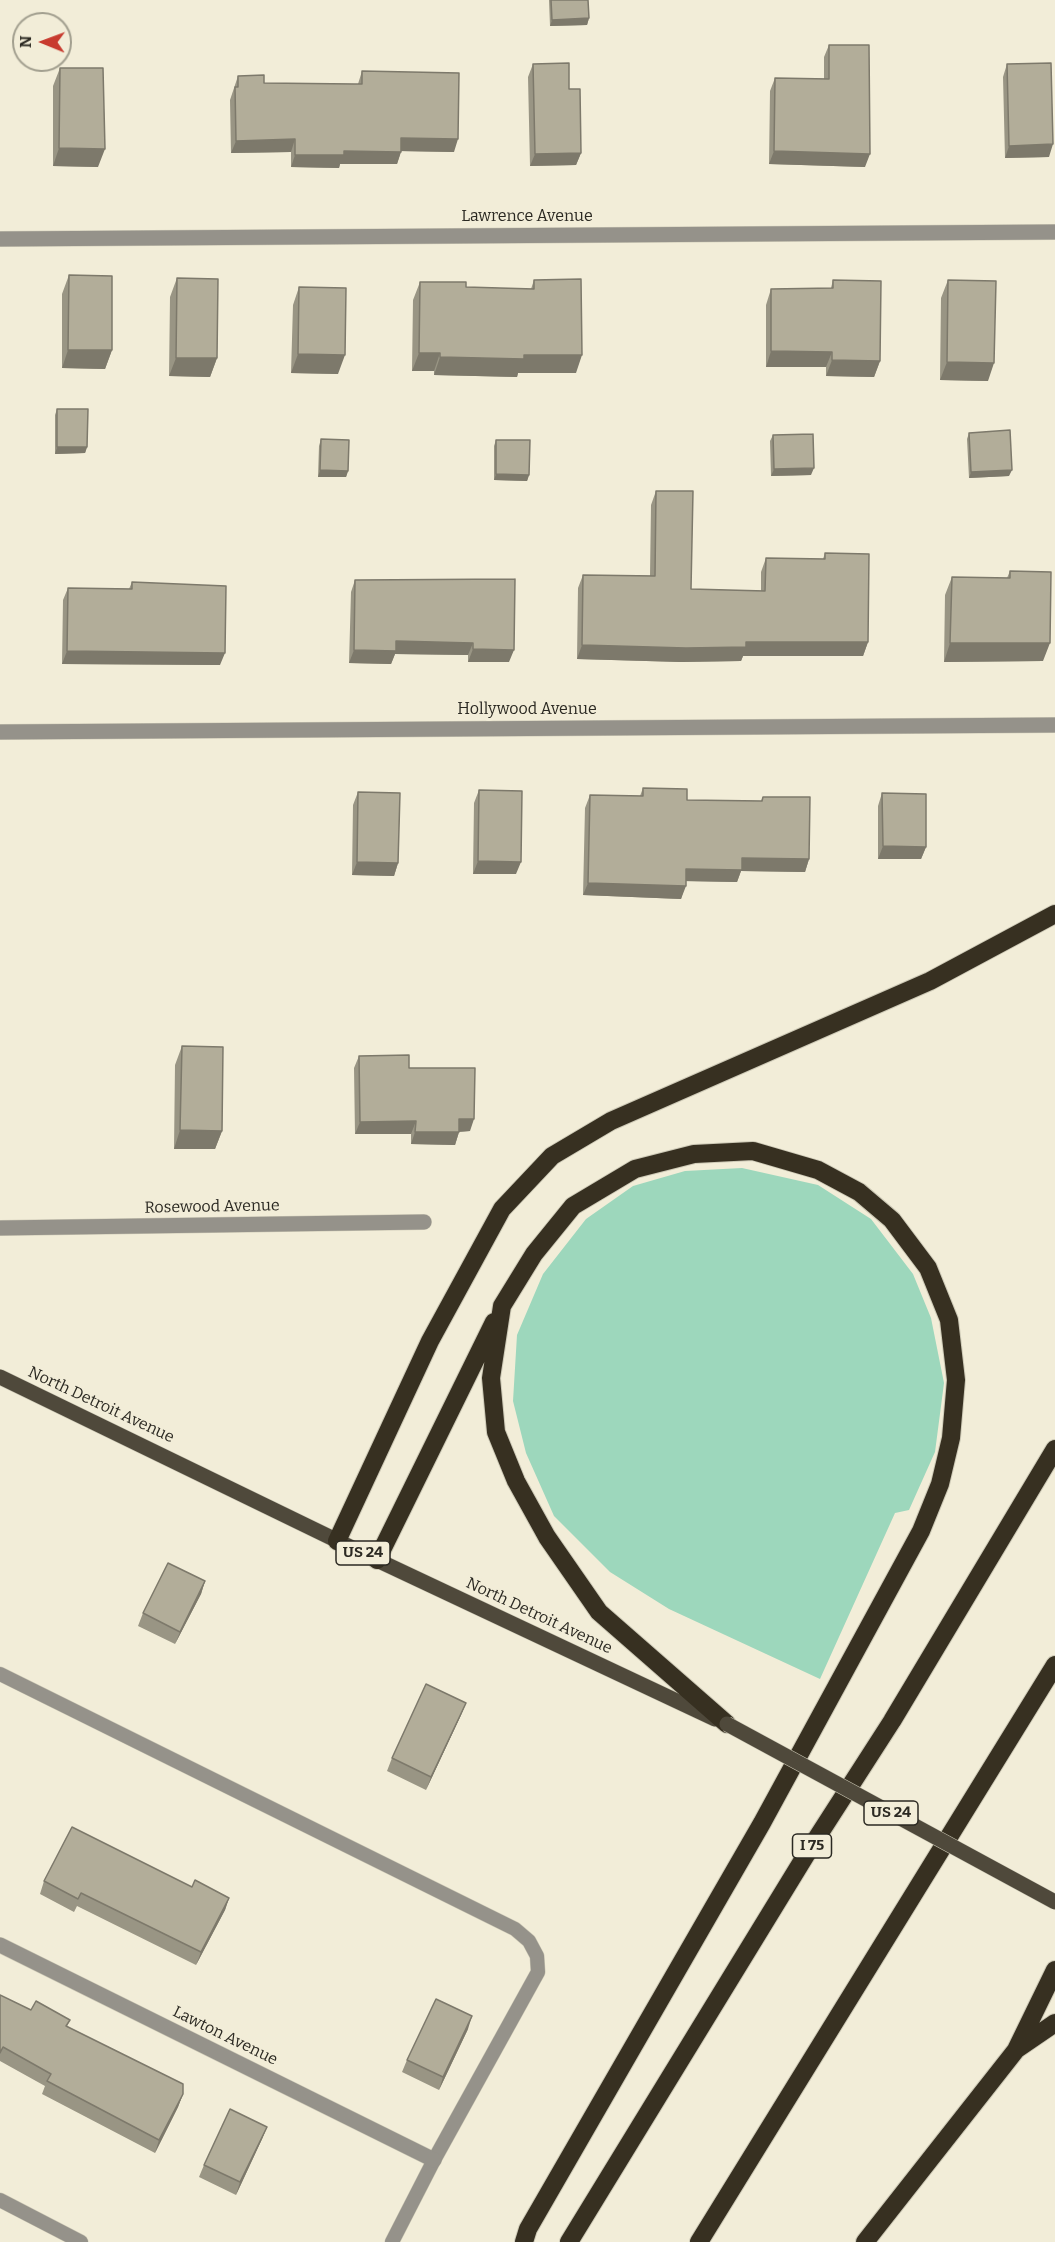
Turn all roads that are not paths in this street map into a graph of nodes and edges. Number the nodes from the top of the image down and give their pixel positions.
1 (1055, 232) edge
2 (0, 239) edge
3 (1055, 725) edge
4 (0, 732) edge
5 (1055, 914) edge
6 (424, 1222) dead end
7 (0, 1228) edge
8 (502, 1306) junction
9 (0, 1377) edge
10 (1055, 1449) edge
11 (337, 1541) junction
12 (376, 1560) junction
13 (1055, 1665) edge
14 (0, 1674) edge
15 (727, 1725) junction
16 (1055, 1902) edge
17 (0, 1945) edge
18 (1055, 1970) edge
19 (1055, 2023) edge
20 (1016, 2050) junction
21 (434, 2160) junction
22 (0, 2200) edge
23 (81, 2242) edge
24 (392, 2242) edge
25 (524, 2242) edge
26 (569, 2242) edge
27 (699, 2242) edge
28 (865, 2242) edge

1 - 2 street, Lawrence Avenue
3 - 4 street, Hollywood Avenue
5 - 11 highway
6 - 7 street, Rosewood Avenue
8 - 12 highway
8 - 15 highway
8 - 25 highway
9 - 11 main road, North Detroit Avenue / US 24
10 - 26 highway, I 75
11 - 12 main road, North Detroit Avenue / US 24
12 - 15 main road, North Detroit Avenue / US 24
13 - 27 highway
14 - 21 lane
15 - 16 main road, North Detroit Avenue / US 24, bridge
17 - 21 street, Lawton Avenue
18 - 20 highway
19 - 20 highway
20 - 28 highway
21 - 24 lane
22 - 23 lane

